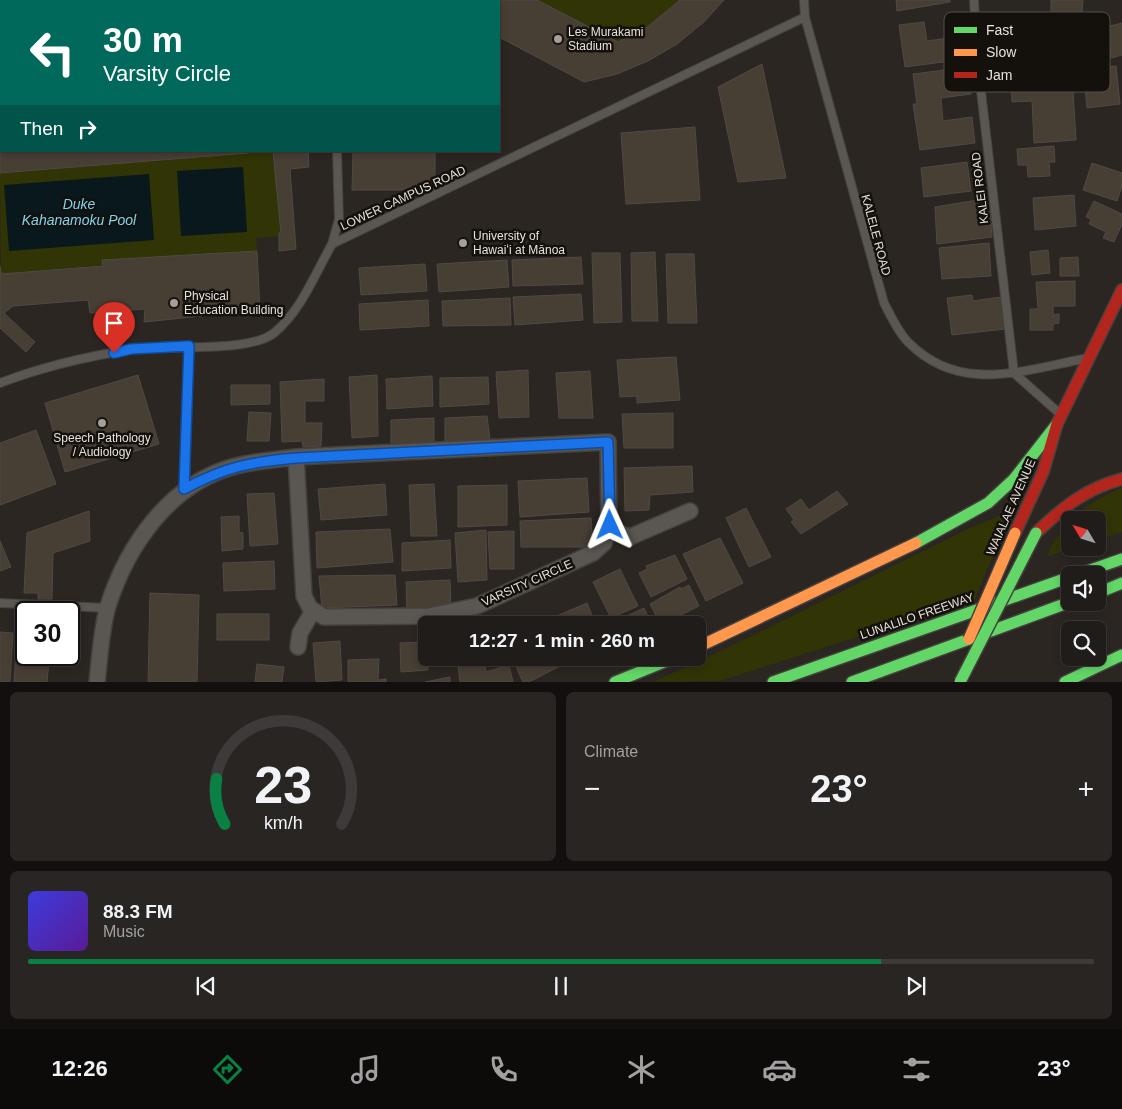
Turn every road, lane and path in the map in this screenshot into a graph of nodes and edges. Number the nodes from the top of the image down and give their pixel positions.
1 (804, 0) edge
2 (805, 17) junction
3 (980, 92) edge
4 (337, 152) edge
5 (332, 244) junction
6 (1122, 290) edge
7 (189, 346) junction
8 (1090, 357) junction
9 (1014, 373) junction
10 (0, 383) edge
11 (1059, 420) junction
12 (296, 458) junction
13 (1122, 479) edge
14 (184, 489) junction
15 (690, 512) dead end
16 (609, 529) junction
17 (1122, 559) edge
18 (1102, 566) edge
19 (1061, 580) edge
20 (1122, 583) edge
21 (1106, 589) edge
22 (0, 603) edge
23 (1061, 605) edge
24 (108, 608) junction
25 (313, 611) junction
26 (706, 643) edge
27 (298, 647) dead end
28 (1122, 655) edge
29 (654, 666) edge
30 (96, 682) edge
31 (615, 682) edge
32 (773, 682) edge
33 (852, 682) edge
34 (950, 682) edge
35 (960, 682) edge
36 (1065, 682) edge

1 - 2 lane, KALELE ROAD
2 - 5 lane, LOWER CAMPUS ROAD
2 - 9 lane, KALELE ROAD
3 - 9 lane, KALEI ROAD
4 - 5 lane
5 - 7 lane, LOWER CAMPUS ROAD
6 - 8 main road, WAIALAE AVENUE
7 - 10 lane, LOWER CAMPUS ROAD
7 - 14 lane
8 - 9 lane, KALELE ROAD
8 - 11 main road, WAIALAE AVENUE
9 - 11 lane
11 - 26 main road
11 - 34 main road, WAIALAE AVENUE, bridge
12 - 14 street
12 - 16 street
12 - 25 street
13 - 35 main road, bridge
14 - 24 street
15 - 16 street
16 - 25 street, VARSITY CIRCLE
17 - 18 main road
19 - 32 main road, LUNALILO FREEWAY
20 - 21 main road
22 - 24 lane
23 - 33 main road
24 - 30 street
25 - 27 street
28 - 36 main road
29 - 31 main road

